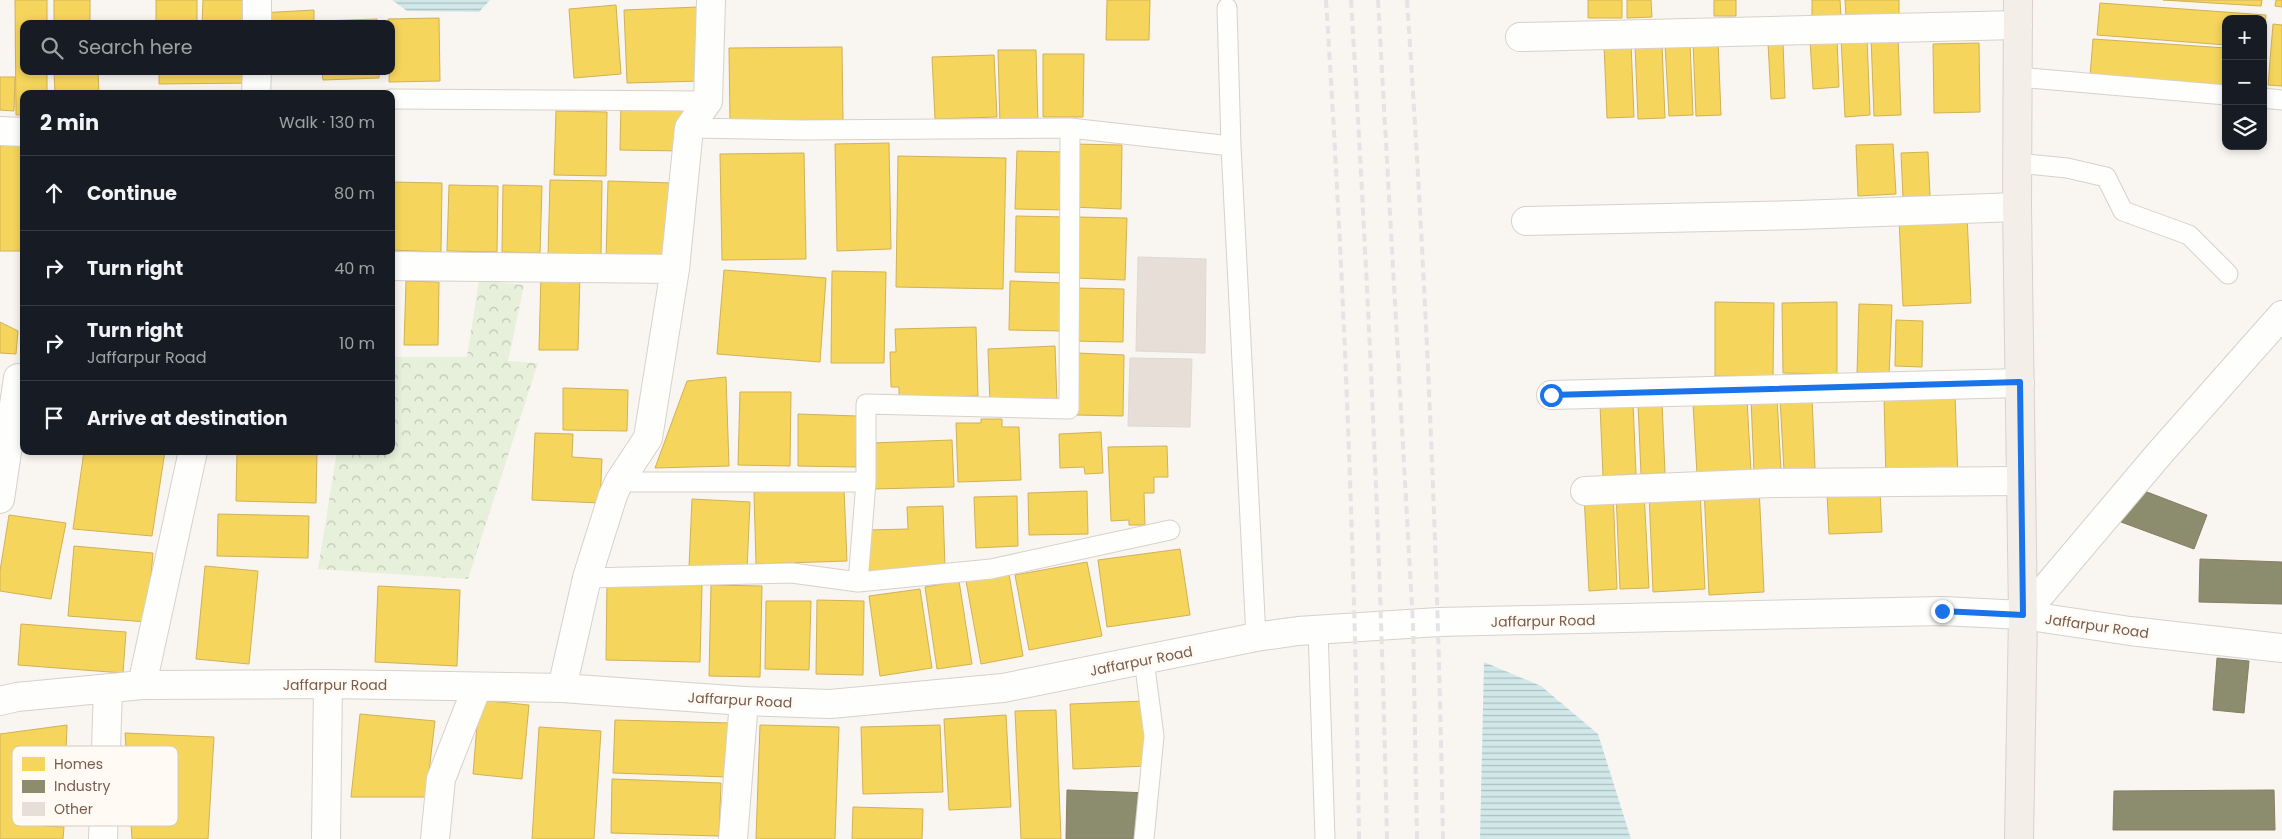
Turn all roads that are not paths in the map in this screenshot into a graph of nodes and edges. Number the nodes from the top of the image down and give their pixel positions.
1 (258, 0) edge
2 (711, 0) edge
3 (1227, 8) dead end
4 (2018, 13) edge
5 (257, 20) edge
6 (1520, 37) dead end
7 (257, 75) edge
8 (2018, 77) junction
9 (256, 90) edge
10 (2222, 95) edge
11 (2267, 98) edge
12 (395, 99) edge
13 (2282, 100) edge
14 (708, 101) junction
15 (689, 128) junction
16 (1070, 128) junction
17 (0, 131) edge
18 (20, 132) edge
19 (1231, 146) junction
20 (2017, 163) junction
21 (2018, 207) junction
22 (1526, 221) dead end
23 (395, 266) edge
24 (675, 269) junction
25 (2228, 274) dead end
26 (2282, 315) edge
27 (14, 378) edge
28 (2020, 382) junction
29 (1551, 395) dead end
30 (192, 455) edge
31 (2021, 481) junction
32 (619, 482) junction
33 (866, 482) junction
34 (1585, 491) dead end
35 (0, 499) edge
36 (1170, 530) dead end
37 (587, 578) junction
38 (858, 582) junction
39 (2023, 615) junction
40 (1318, 630) junction
41 (1256, 638) junction
42 (2282, 648) edge
43 (1144, 660) junction
44 (328, 684) junction
45 (142, 685) junction
46 (477, 687) junction
47 (562, 688) junction
48 (108, 689) junction
49 (6, 696) edge
50 (744, 701) junction
51 (106, 746) edge
52 (103, 826) edge
53 (103, 839) edge
54 (326, 839) edge
55 (435, 839) edge
56 (733, 839) edge
57 (1144, 839) edge
58 (1324, 839) edge
59 (2019, 839) edge

1 - 5 street
2 - 14 street
3 - 19 lane
4 - 6 street
4 - 8 main road
7 - 9 street
8 - 10 lane
8 - 20 main road
11 - 13 lane
12 - 14 lane
14 - 15 street
15 - 16 lane
15 - 24 street
16 - 19 lane
16 - 33 lane
17 - 18 street
19 - 41 lane
20 - 21 main road
20 - 25 lane
21 - 22 street
21 - 28 main road
23 - 24 street
24 - 32 street
26 - 39 street
27 - 35 street
28 - 29 street
28 - 31 main road
30 - 45 street
31 - 34 street
31 - 39 main road
32 - 33 lane
32 - 37 street
33 - 38 lane
36 - 38 lane
37 - 38 lane
37 - 47 street
39 - 40 street, Jaffarpur Road
39 - 42 street, Jaffarpur Road
39 - 59 main road
40 - 41 street, Jaffarpur Road
40 - 58 lane
41 - 43 street, Jaffarpur Road
43 - 50 street, Jaffarpur Road
43 - 57 lane
44 - 45 street, Jaffarpur Road
44 - 46 street, Jaffarpur Road
44 - 54 street
45 - 48 street, Jaffarpur Road
46 - 47 street, Jaffarpur Road
46 - 55 street
47 - 50 street, Jaffarpur Road
48 - 49 street, Jaffarpur Road
48 - 51 street
50 - 56 street
52 - 53 street

